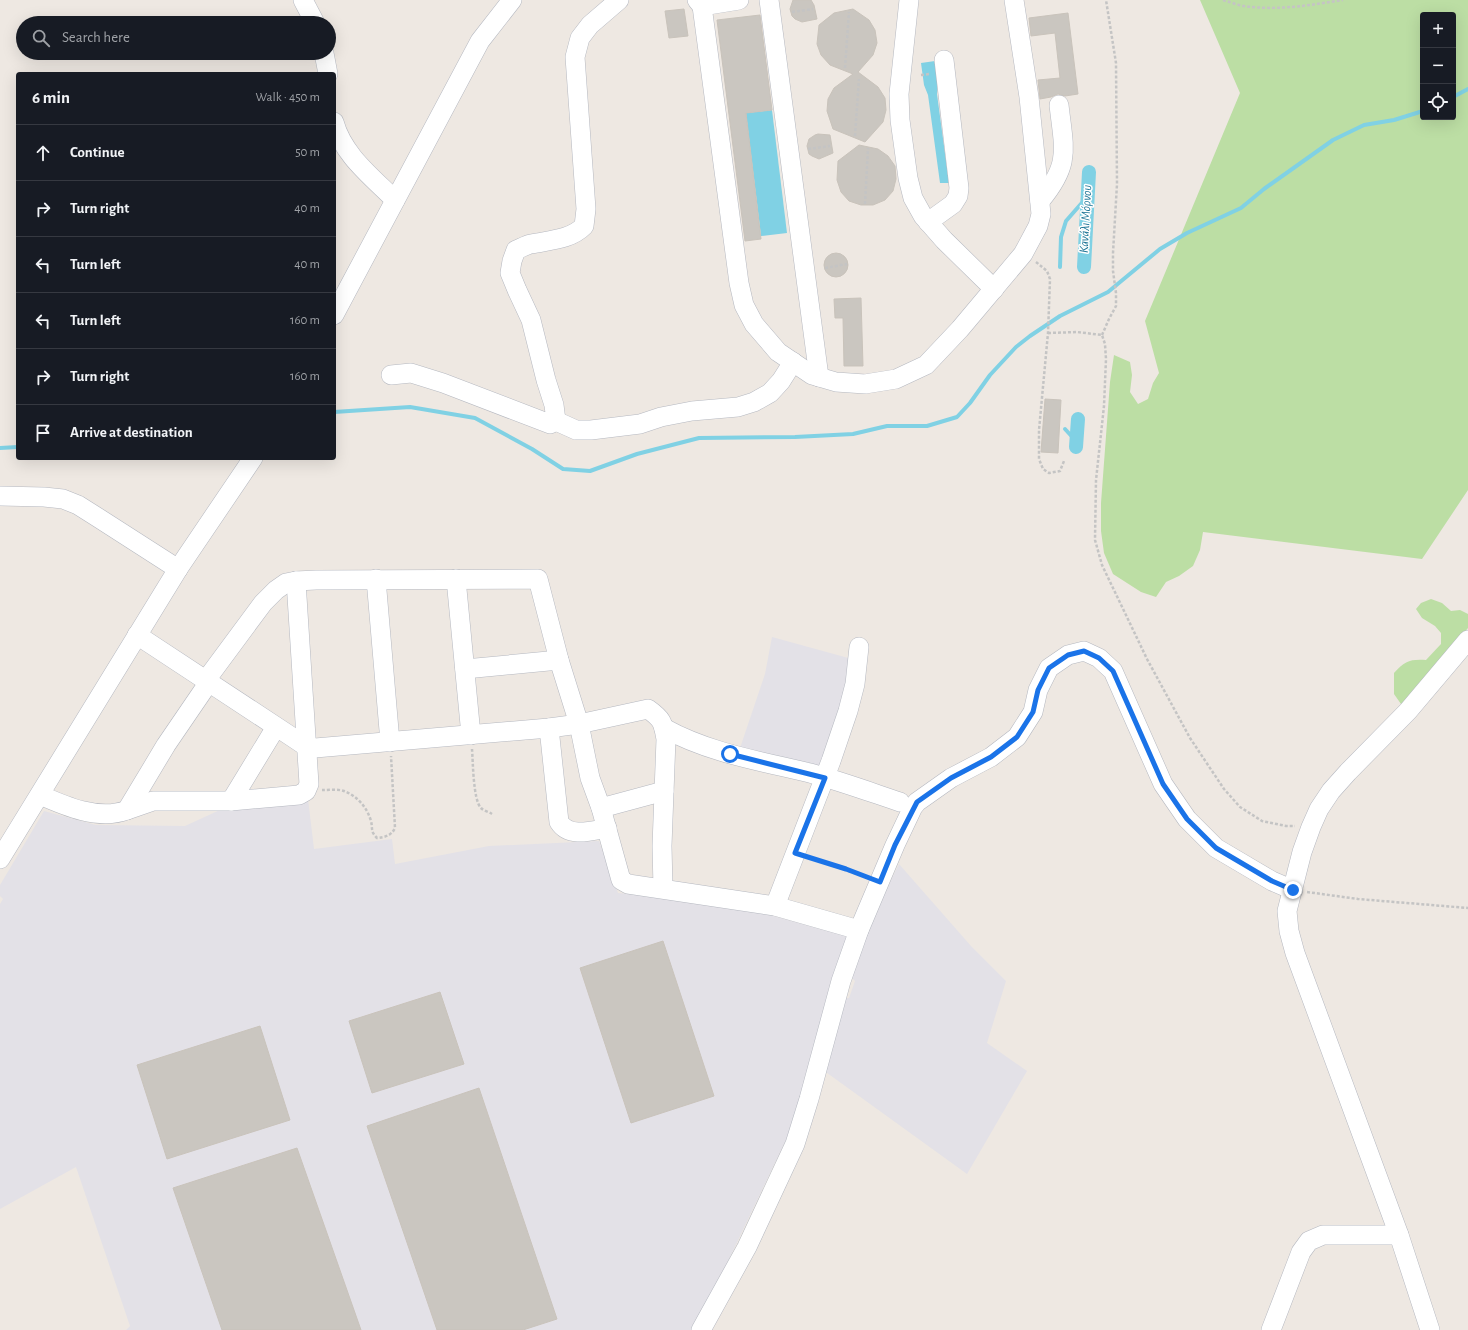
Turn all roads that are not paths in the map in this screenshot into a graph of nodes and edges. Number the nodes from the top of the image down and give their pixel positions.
1 (304, 0) edge
2 (512, 0) edge
3 (619, 0) edge
4 (739, 0) edge
5 (769, 0) edge
6 (909, 0) edge
7 (1014, 0) edge
8 (700, 3) edge
9 (312, 16) edge
10 (325, 60) edge
11 (944, 60) dead end
12 (328, 72) edge
13 (1059, 105) dead end
14 (336, 129) edge
15 (395, 200) junction
16 (1040, 201) junction
17 (928, 222) junction
18 (994, 289) junction
19 (336, 311) edge
20 (793, 362) junction
21 (391, 375) dead end
22 (819, 377) junction
23 (556, 421) junction
24 (252, 460) edge
25 (0, 496) edge
26 (178, 568) junction
27 (456, 579) junction
28 (376, 580) junction
29 (296, 581) junction
30 (138, 635) junction
31 (1468, 640) edge
32 (859, 648) dead end
33 (559, 660) junction
34 (465, 670) junction
35 (208, 681) junction
36 (579, 724) junction
37 (276, 727) junction
38 (549, 728) junction
39 (664, 728) junction
40 (471, 734) junction
41 (390, 742) junction
42 (307, 747) junction
43 (825, 778) junction
44 (664, 791) junction
45 (40, 795) junction
46 (231, 801) junction
47 (900, 802) dead end
48 (601, 808) junction
49 (127, 810) junction
50 (607, 828) junction
51 (0, 859) edge
52 (663, 888) junction
53 (1293, 890) junction
54 (775, 906) junction
55 (859, 930) junction
56 (1399, 1235) junction
57 (701, 1330) edge
58 (1271, 1330) edge
59 (1430, 1330) edge

1 - 9 street
2 - 15 street
3 - 23 street
4 - 8 street
5 - 22 street
6 - 17 street
7 - 16 street
8 - 20 street
10 - 12 street
11 - 17 street
13 - 16 street
14 - 15 street
15 - 19 street
16 - 18 street
17 - 18 street
18 - 22 street
20 - 22 street
20 - 23 street
21 - 23 street
24 - 26 street
25 - 26 street
26 - 30 street
27 - 28 street
27 - 33 street
27 - 34 street
28 - 29 street
28 - 41 street
29 - 35 street
29 - 42 street
30 - 35 street
30 - 45 street
31 - 53 street
32 - 43 street
33 - 34 street
33 - 36 street
34 - 40 street
35 - 37 street
35 - 49 street
36 - 38 street
36 - 39 street
36 - 48 street
37 - 42 street
37 - 46 street
38 - 40 street
38 - 50 street
39 - 43 street
39 - 44 street
40 - 41 street
41 - 42 street
42 - 46 street
43 - 47 street
43 - 54 street
44 - 48 street
44 - 52 street
45 - 49 street
45 - 51 street
46 - 49 street
48 - 50 street
50 - 52 street
52 - 54 street
53 - 55 street
53 - 56 street
54 - 55 street
55 - 57 street
56 - 58 street
56 - 59 street

